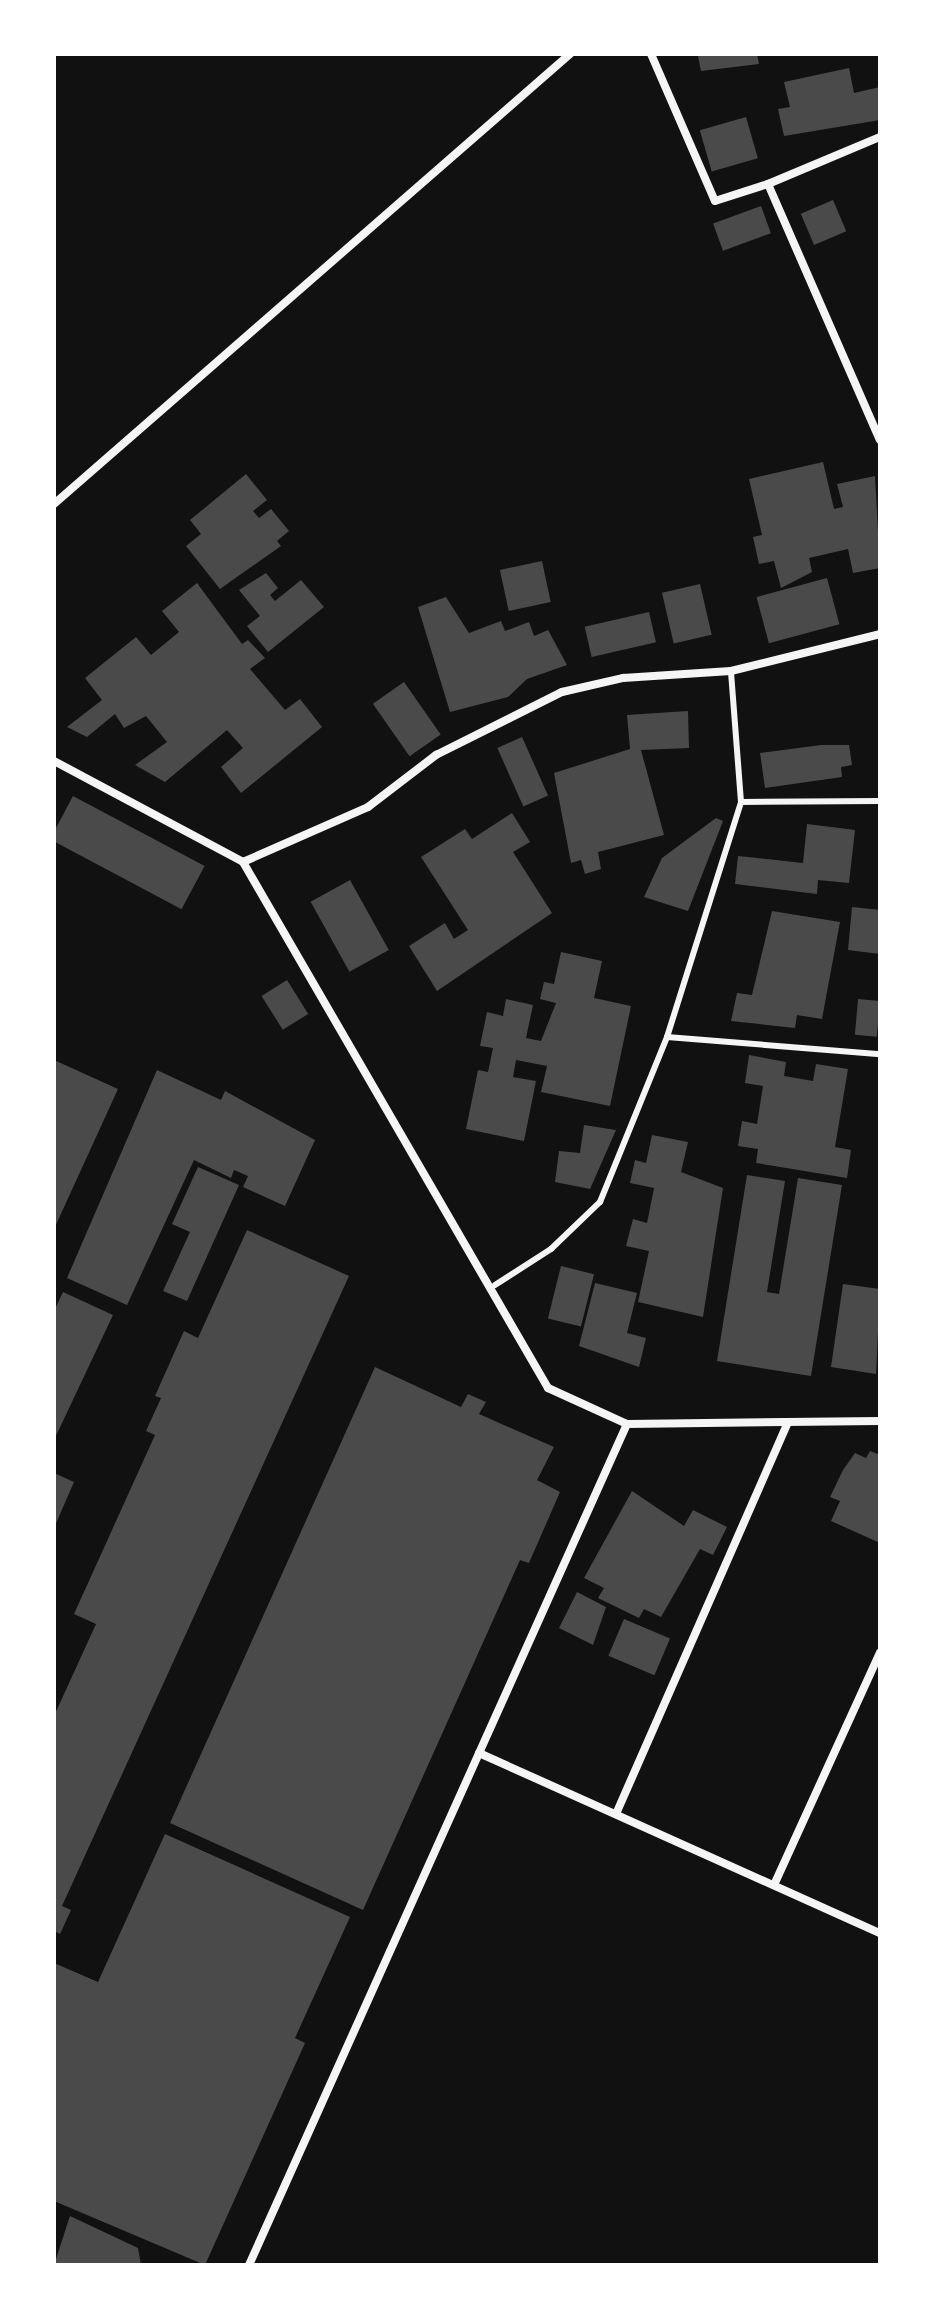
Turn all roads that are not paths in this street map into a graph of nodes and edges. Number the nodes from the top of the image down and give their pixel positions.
1 (570, 54) edge
2 (651, 54) edge
3 (880, 137) edge
4 (768, 184) junction
5 (880, 440) edge
6 (54, 504) edge
7 (880, 634) edge
8 (731, 671) junction
9 (54, 761) edge
10 (880, 801) edge
11 (741, 802) junction
12 (243, 862) junction
13 (667, 1037) junction
14 (880, 1054) edge
15 (495, 1285) junction
16 (880, 1421) edge
17 (627, 1424) junction
18 (787, 1424) junction
19 (880, 1652) edge
20 (479, 1753) junction
21 (616, 1814) junction
22 (774, 1885) junction
23 (880, 1933) edge
24 (249, 2265) edge

1 - 6 street
2 - 4 street
3 - 4 street
4 - 5 street
7 - 8 street
8 - 11 lane
8 - 12 street
9 - 12 street
10 - 11 lane
11 - 13 lane
12 - 15 street
13 - 14 lane
13 - 15 lane
15 - 17 street
16 - 18 street
17 - 18 street
17 - 20 street
18 - 21 street
19 - 22 street
20 - 21 street
20 - 24 street
21 - 22 street
22 - 23 street

